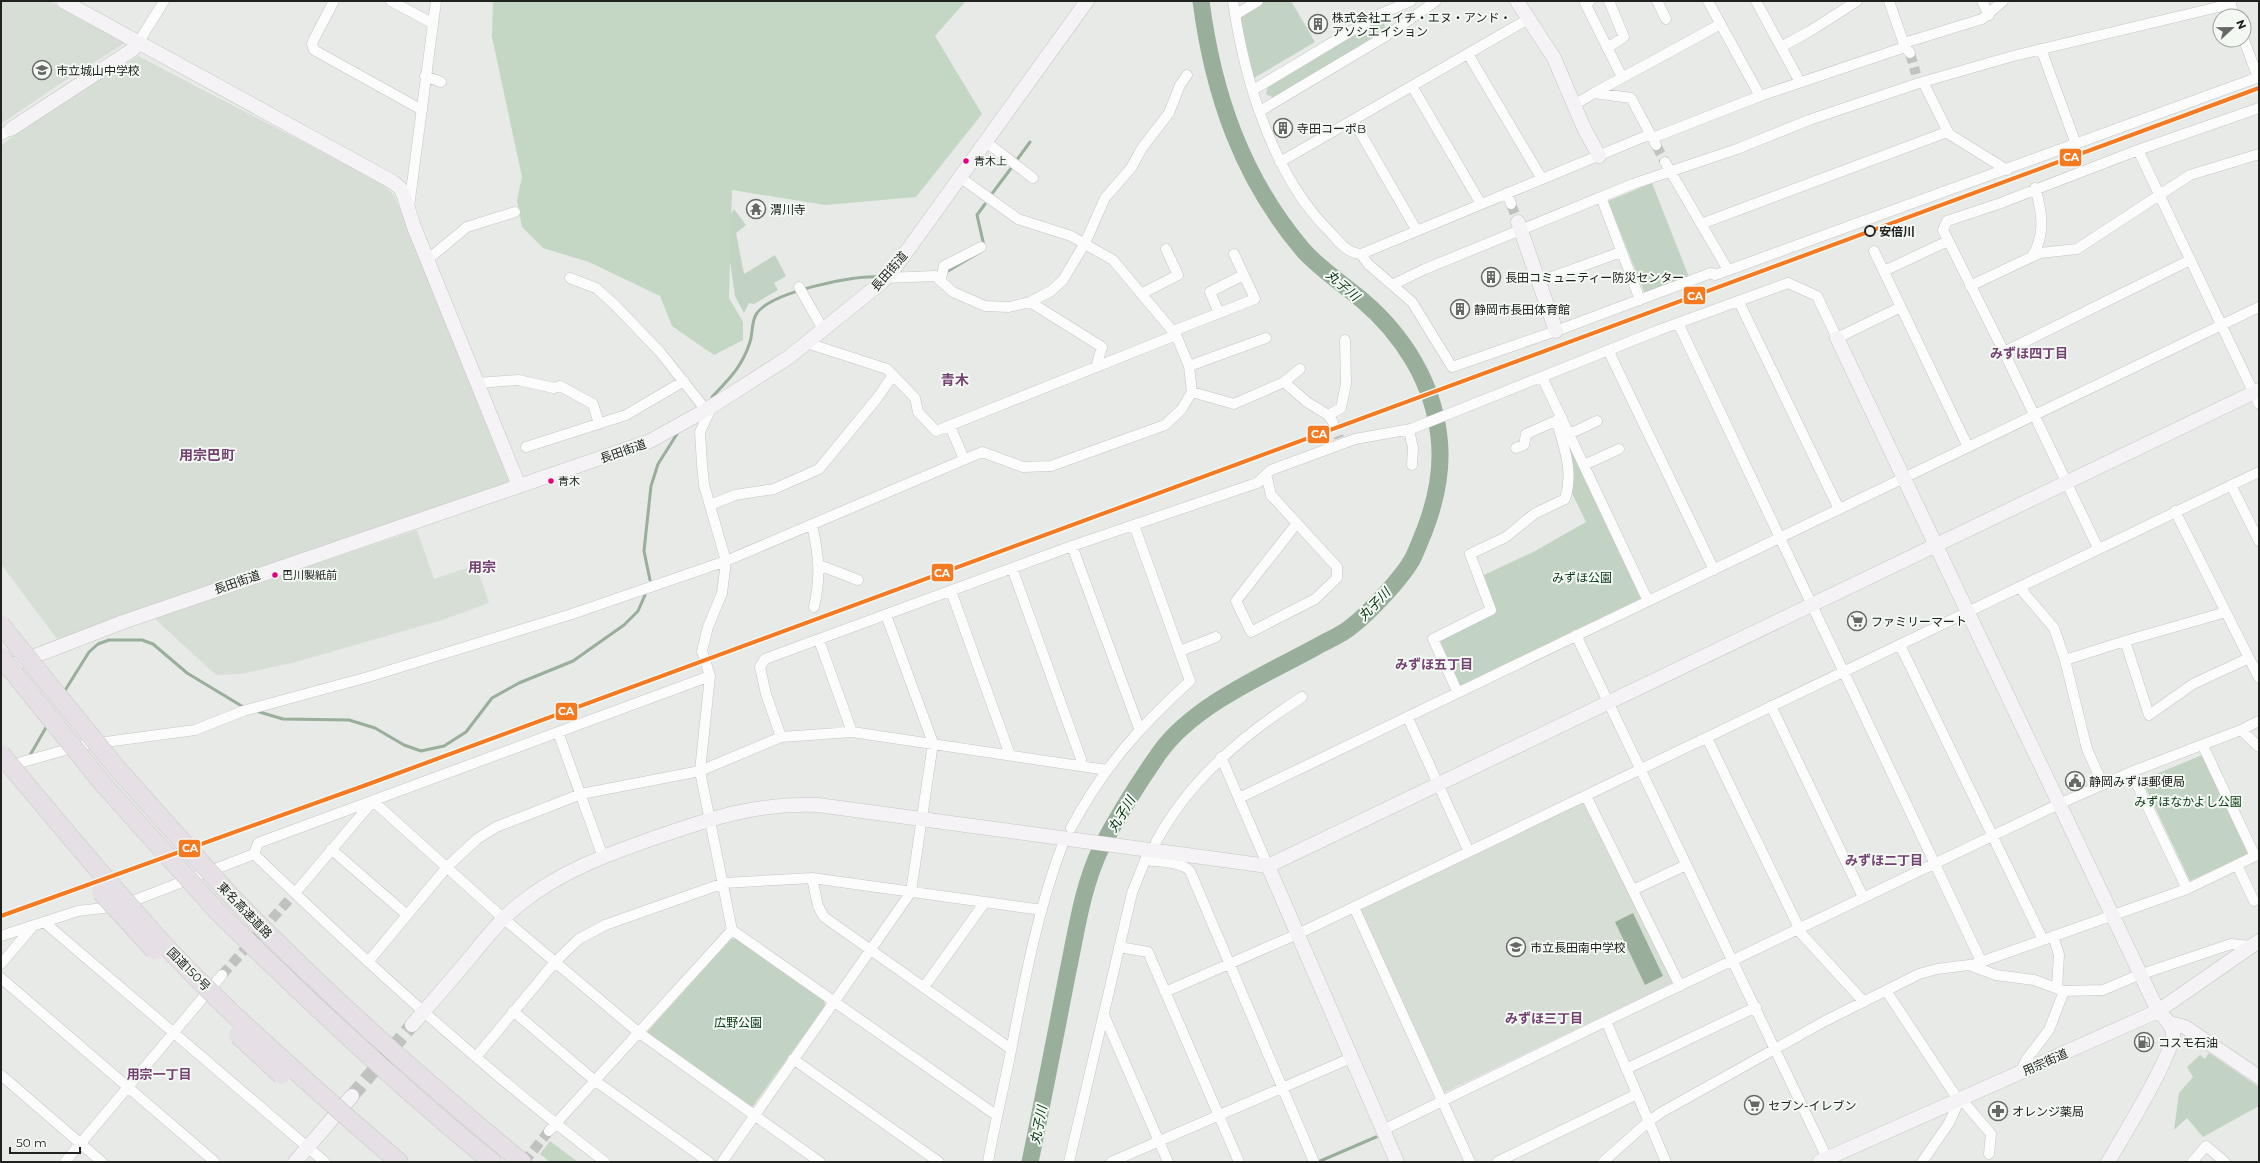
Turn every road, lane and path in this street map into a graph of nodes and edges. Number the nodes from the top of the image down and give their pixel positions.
1 (63, 1) edge
2 (164, 1) edge
3 (334, 1) edge
4 (391, 1) edge
5 (436, 1) edge
6 (1087, 1) edge
7 (1233, 1) edge
8 (1258, 1) edge
9 (1411, 1) edge
10 (1436, 1) edge
11 (1517, 1) edge
12 (1590, 1) edge
13 (1609, 1) edge
14 (1657, 1) edge
15 (1708, 1) edge
16 (1756, 1) edge
17 (1857, 1) edge
18 (1889, 1) edge
19 (1982, 1) edge
20 (2004, 1) edge
21 (2230, 3) edge
22 (1235, 15) junction
23 (1989, 15) junction
24 (1528, 19) junction
25 (1666, 19) dead end
26 (432, 23) junction
27 (1719, 25) junction
28 (138, 43) junction
29 (1781, 47) junction
30 (1607, 48) junction
31 (1906, 48) junction
32 (2247, 48) edge
33 (2041, 49) junction
34 (1468, 54) junction
35 (1187, 75) dead end
36 (425, 76) junction
37 (1622, 77) junction
38 (2258, 77) edge
39 (1920, 79) junction
40 (441, 82) dead end
41 (1800, 82) junction
42 (1412, 86) junction
43 (1253, 90) junction
44 (1594, 93) junction
45 (1760, 96) junction
46 (1574, 105) junction
47 (2259, 108) edge
48 (422, 110) junction
49 (1260, 111) junction
50 (1353, 120) junction
51 (6, 132) edge
52 (1947, 132) junction
53 (1650, 135) junction
54 (986, 142) junction
55 (2076, 144) junction
56 (1656, 145) tunnel mouth
57 (2138, 150) junction
58 (2259, 154) edge
59 (1599, 156) junction
60 (1280, 162) junction
61 (1665, 162) tunnel mouth
62 (2007, 170) junction
63 (1671, 172) junction
64 (961, 178) junction
65 (1033, 178) dead end
66 (1542, 179) junction
67 (2035, 188) junction
68 (1508, 193) junction
69 (2160, 195) junction
70 (1601, 197) junction
71 (1481, 204) junction
72 (1511, 204) tunnel mouth
73 (409, 209) junction
74 (515, 212) dead end
75 (1701, 224) junction
76 (1519, 226) junction
77 (1417, 230) junction
78 (1948, 241) junction
79 (1085, 243) junction
80 (981, 247) dead end
81 (1166, 249) dead end
82 (1874, 251) dead end
83 (1621, 252) junction
84 (1234, 254) dead end
85 (1361, 254) junction
86 (2032, 256) junction
87 (427, 260) junction
88 (2190, 260) junction
89 (1728, 270) junction
90 (1884, 271) junction
91 (1243, 275) junction
92 (570, 278) dead end
93 (886, 278) junction
94 (940, 279) junction
95 (1538, 282) junction
96 (1394, 284) junction
97 (1970, 286) junction
98 (801, 290) dead end
99 (1143, 293) junction
100 (1640, 300) junction
101 (1030, 302) junction
102 (1739, 302) junction
103 (1901, 307) junction
104 (2259, 307) edge
105 (1219, 313) junction
106 (1678, 323) junction
107 (2221, 324) junction
108 (824, 331) junction
109 (1556, 331) junction
110 (1175, 333) junction
111 (1266, 338) dead end
112 (1837, 338) junction
113 (1345, 340) dead end
114 (807, 343) junction
115 (1608, 350) junction
116 (2004, 352) junction
117 (1188, 366) junction
118 (1096, 367) junction
119 (1300, 369) dead end
120 (893, 375) junction
121 (1542, 377) junction
122 (684, 381) junction
123 (1284, 382) junction
124 (477, 383) junction
125 (1192, 392) junction
126 (2257, 396) edge
127 (709, 408) junction
128 (2034, 414) junction
129 (1559, 419) junction
130 (1597, 421) dead end
131 (599, 424) junction
132 (950, 426) junction
133 (1410, 429) junction
134 (1569, 434) junction
135 (526, 447) dead end
136 (1968, 447) junction
137 (1516, 448) dead end
138 (1619, 449) dead end
139 (964, 459) junction
140 (1412, 465) dead end
141 (1584, 465) junction
142 (2259, 472) edge
143 (1266, 474) junction
144 (1903, 479) junction
145 (2066, 483) junction
146 (2231, 485) junction
147 (519, 486) junction
148 (710, 505) junction
149 (1839, 509) junction
150 (2175, 511) junction
151 (1297, 523) junction
152 (812, 524) junction
153 (1134, 525) junction
154 (1779, 538) junction
155 (2259, 541) edge
156 (1936, 545) junction
157 (1072, 546) junction
158 (2098, 548) junction
159 (726, 561) junction
160 (819, 565) junction
161 (1012, 568) junction
162 (1714, 570) junction
163 (858, 580) dead end
164 (2019, 587) junction
165 (951, 591) junction
166 (1648, 601) junction
167 (1812, 606) junction
168 (814, 607) dead end
169 (1968, 612) junction
170 (2226, 612) junction
171 (886, 614) junction
172 (1, 625) edge
173 (1576, 635) junction
174 (1216, 637) dead end
175 (819, 640) junction
176 (2124, 641) junction
177 (1900, 645) junction
178 (1180, 651) junction
179 (1, 657) edge
180 (2249, 658) junction
181 (2065, 660) junction
182 (1, 669) edge
183 (1843, 672) junction
184 (710, 676) junction
185 (2259, 678) edge
186 (1458, 693) junction
187 (1302, 697) dead end
188 (1609, 704) junction
189 (1771, 706) junction
190 (1408, 718) junction
191 (2259, 721) edge
192 (1139, 728) junction
193 (2241, 730) junction
194 (558, 732) junction
195 (852, 732) junction
196 (781, 737) junction
197 (1707, 738) junction
198 (933, 743) junction
199 (2203, 746) junction
200 (2259, 747) edge
201 (1, 754) edge
202 (1010, 755) junction
203 (1221, 757) junction
204 (1080, 766) junction
205 (1, 770) edge
206 (1107, 770) junction
207 (1641, 770) junction
208 (700, 771) junction
209 (2131, 772) junction
210 (1439, 784) junction
211 (2103, 785) junction
212 (581, 794) junction
213 (1586, 796) junction
214 (1239, 798) junction
215 (374, 801) junction
216 (2059, 804) junction
217 (923, 818) junction
218 (710, 819) junction
219 (1071, 828) dead end
220 (1993, 837) junction
221 (1156, 842) dead end
222 (1062, 846) dead end
223 (332, 849) junction
224 (1469, 852) junction
225 (254, 854) junction
226 (603, 857) junction
227 (1935, 863) junction
228 (1686, 865) junction
229 (2237, 865) junction
230 (1268, 866) junction
231 (447, 867) junction
232 (812, 878) junction
233 (724, 883) junction
234 (2187, 889) junction
235 (1633, 890) junction
236 (911, 892) junction
237 (295, 893) junction
238 (1863, 897) junction
239 (2254, 901) dead end
240 (985, 902) junction
241 (1354, 907) junction
242 (1042, 910) junction
243 (2113, 915) junction
244 (407, 916) junction
245 (503, 918) junction
246 (44, 922) junction
247 (33, 926) junction
248 (1798, 928) junction
249 (732, 930) junction
250 (1298, 934) junction
251 (1, 936) edge
252 (2054, 936) junction
253 (2043, 940) junction
254 (2255, 944) edge
255 (1119, 947) junction
256 (872, 949) junction
257 (1733, 961) junction
258 (1981, 961) junction
259 (368, 962) junction
260 (555, 962) junction
261 (1, 964) edge
262 (1230, 964) junction
263 (1969, 965) junction
264 (2142, 974) junction
265 (222, 975) tunnel mouth
266 (1, 978) edge
267 (1680, 986) junction
268 (924, 987) junction
269 (2061, 990) junction
270 (1165, 992) junction
271 (1887, 992) junction
272 (1864, 1002) junction
273 (833, 1003) junction
274 (1756, 1007) junction
275 (513, 1011) junction
276 (2158, 1011) junction
277 (423, 1013) junction
278 (1104, 1015) junction
279 (1606, 1021) junction
280 (2169, 1023) junction
281 (412, 1025) tunnel mouth
282 (174, 1032) junction
283 (638, 1032) junction
284 (1011, 1049) junction
285 (1776, 1050) junction
286 (476, 1057) junction
287 (1350, 1058) junction
288 (793, 1059) junction
289 (1626, 1069) junction
290 (2020, 1074) junction
291 (1, 1075) edge
292 (2259, 1077) edge
293 (594, 1080) junction
294 (127, 1087) junction
295 (1280, 1087) junction
296 (1637, 1094) junction
297 (352, 1096) tunnel mouth
298 (1961, 1101) junction
299 (1442, 1102) junction
300 (754, 1115) junction
301 (996, 1115) junction
302 (1218, 1115) junction
303 (1649, 1121) junction
304 (344, 1123) junction
305 (552, 1127) junction
306 (1383, 1130) junction
307 (1158, 1140) junction
308 (81, 1144) junction
309 (308, 1147) junction
310 (1989, 1154) dead end
311 (1825, 1161) edge
312 (65, 1162) edge
313 (102, 1162) edge
314 (215, 1162) edge
315 (295, 1162) edge
316 (325, 1162) edge
317 (381, 1162) edge
318 (399, 1162) edge
319 (492, 1162) edge
320 (522, 1162) edge
321 (605, 1162) edge
322 (709, 1162) edge
323 (722, 1162) edge
324 (820, 1162) edge
325 (939, 1162) edge
326 (988, 1162) edge
327 (1069, 1162) edge
328 (1111, 1162) edge
329 (1168, 1162) edge
330 (1239, 1162) edge
331 (1314, 1162) edge
332 (1397, 1162) edge
333 (1470, 1162) edge
334 (1497, 1162) edge
335 (1603, 1162) edge
336 (1666, 1162) edge
337 (1922, 1162) edge
338 (2108, 1162) edge
339 (2192, 1162) edge
340 (2225, 1162) edge

1 - 28 street
2 - 28 street
3 - 48 street
4 - 26 street
5 - 26 street
6 - 54 street, 長田街道
7 - 22 street
8 - 22 street
9 - 43 street
10 - 49 street
11 - 24 street
12 - 30 street
13 - 30 street
14 - 25 street
15 - 27 street
16 - 29 street
17 - 29 street
18 - 31 street
19 - 23 street
20 - 23 street
21 - 33 street
22 - 43 street
23 - 31 street
24 - 34 street
24 - 46 street
26 - 36 street
27 - 37 street
27 - 45 street
28 - 51 street
28 - 73 street
29 - 41 street
30 - 37 street
31 - 41 street
32 - 38 street
33 - 39 street
33 - 55 street
34 - 42 street
34 - 66 street
35 - 79 street
36 - 40 street
36 - 48 street
37 - 44 street
38 - 55 street
39 - 52 street
39 - 63 street
41 - 45 street
42 - 50 street
42 - 71 street
43 - 49 street
44 - 46 street
44 - 53 street
45 - 53 street
46 - 59 street
47 - 57 street
48 - 73 street
49 - 60 street
50 - 60 street
50 - 77 street
52 - 62 street
52 - 75 street
53 - 56 street
53 - 59 street
54 - 64 street, 長田街道
54 - 65 street
55 - 62 street
57 - 67 street
57 - 69 street
58 - 69 street
59 - 66 street
60 - 85 street
61 - 63 street
62 - 89 street
63 - 70 street
63 - 75 street
64 - 79 street
64 - 93 street, 長田街道
66 - 68 street
67 - 78 street
67 - 86 street
68 - 71 street
68 - 72 street
69 - 86 street
69 - 88 street
70 - 76 street
70 - 83 street
71 - 77 street
73 - 87 street
74 - 87 street
75 - 89 street
76 - 95 street
76 - 96 street
77 - 85 street
78 - 90 street
78 - 97 street
79 - 99 street
79 - 101 street
80 - 94 street
81 - 99 street
82 - 90 street
83 - 95 street
83 - 100 street
84 - 91 street
85 - 96 street
86 - 97 street
87 - 124 street
88 - 107 street
88 - 116 street
89 - 100 street
90 - 103 street
91 - 105 street
91 - 105 street
92 - 122 street
93 - 94 street
93 - 108 street, 長田街道
94 - 101 street
95 - 109 street
96 - 109 street
97 - 116 street
98 - 108 street
99 - 110 street
100 - 109 street
101 - 118 street
102 - 106 street
102 - 112 street
102 - 149 street
103 - 112 street
103 - 136 street
104 - 107 street
105 - 110 street
106 - 115 street
106 - 154 street
107 - 126 street
107 - 128 street
108 - 114 street, 長田街道
110 - 117 street
110 - 118 street
111 - 117 street
112 - 144 street
113 - 123 street
114 - 120 street
114 - 127 street, 長田街道
115 - 121 street
115 - 162 street
116 - 128 street
117 - 125 street
118 - 132 street
119 - 123 street
120 - 132 street
120 - 148 street
121 - 129 street
121 - 133 street
122 - 127 street
122 - 131 street
123 - 125 street
124 - 131 street
124 - 147 street
125 - 139 street
126 - 145 street
127 - 147 street, 長田街道
127 - 148 street
128 - 136 street
128 - 145 street
129 - 134 street
129 - 137 street
129 - 186 street
130 - 134 street
131 - 135 street
132 - 139 street
133 - 140 street
133 - 143 street
134 - 141 street
136 - 144 street
138 - 141 street
139 - 152 street
141 - 166 street
142 - 146 street
143 - 151 street
143 - 153 street
144 - 149 street
144 - 156 street
145 - 156 street
145 - 158 street
146 - 150 street
146 - 155 street
147 - 182 street, 長田街道
148 - 159 street
149 - 154 street
150 - 158 street
150 - 170 street
151 - 151 street
152 - 159 street
152 - 160 street
153 - 157 street
153 - 178 street
154 - 162 street
154 - 167 street
156 - 167 street
156 - 169 street
157 - 161 street
157 - 192 street
158 - 164 street
159 - 184 street
159 - 205 street
160 - 163 street
160 - 168 street
161 - 165 street
161 - 204 street
162 - 166 street
164 - 169 street
164 - 181 street
165 - 171 street
165 - 202 street
166 - 173 street
167 - 183 street
167 - 188 street
169 - 177 street
169 - 216 street
170 - 176 street
170 - 180 street
171 - 175 street
171 - 198 street
172 - 320 highway, 東名高速道路, bridge
173 - 186 street
173 - 188 street
174 - 178 street
175 - 195 street
175 - 196 street
176 - 180 street
176 - 181 street
177 - 183 street
177 - 220 street
178 - 192 street
179 - 319 highway, 東名高速道路, bridge
180 - 185 street
181 - 211 street
183 - 189 street
183 - 227 street
184 - 194 street
184 - 208 street
186 - 190 street
187 - 203 street
188 - 207 street
188 - 210 street
189 - 197 street
189 - 238 street
190 - 210 street
190 - 214 street
191 - 193 street
192 - 206 street
193 - 199 street
193 - 200 street
194 - 212 street
194 - 215 street
195 - 196 street
195 - 198 street
196 - 208 street
197 - 207 street
197 - 248 street
198 - 202 street
198 - 217 street
199 - 209 street
199 - 229 street
201 - 304 highway, 国道150号, bridge
202 - 204 street
203 - 214 street
203 - 221 street
204 - 206 street
205 - 304 highway, 国道150号, bridge
206 - 219 street
207 - 213 street
207 - 228 street
208 - 212 street
208 - 218 street
209 - 211 street
209 - 234 street
210 - 224 street
210 - 230 street
211 - 216 street
212 - 226 street
212 - 231 street
213 - 224 street
213 - 235 street
214 - 230 street
215 - 223 street
215 - 225 street
215 - 231 street
216 - 220 street
216 - 243 street
217 - 218 street
217 - 230 street
217 - 236 street
218 - 226 street
218 - 233 street
220 - 227 street
220 - 253 street
222 - 242 street
223 - 237 street
223 - 244 street
224 - 241 street
225 - 237 street
225 - 246 street
226 - 245 street
227 - 238 street
227 - 258 street
228 - 235 street
228 - 257 street
229 - 234 street
229 - 239 street
230 - 250 street
231 - 244 street
231 - 245 street
232 - 233 street
232 - 236 street
232 - 256 street
233 - 249 street
233 - 260 street
234 - 243 street
235 - 267 street
236 - 240 street
236 - 256 street
237 - 259 street
238 - 248 street
240 - 242 street
240 - 268 street
241 - 250 street
241 - 299 street
242 - 284 street
243 - 252 street
243 - 264 street
244 - 259 street
245 - 260 street
245 - 277 street
246 - 247 street
246 - 282 street
247 - 251 street
247 - 261 street
248 - 257 street
248 - 272 street
249 - 273 street
249 - 283 street
250 - 262 street
250 - 287 street
252 - 253 street
252 - 269 street
253 - 258 street
254 - 264 street
254 - 276 street, 用宗街道
255 - 262 street
255 - 270 street
255 - 278 street
256 - 268 street
256 - 273 street
257 - 267 street
257 - 274 street
258 - 263 street
259 - 277 street
260 - 275 street
260 - 283 street
262 - 270 street
262 - 295 street
263 - 269 street
263 - 271 street
264 - 269 street
264 - 276 street
265 - 282 street
266 - 294 street
267 - 279 street
268 - 284 street
269 - 290 street
270 - 302 street
271 - 272 street
271 - 298 street
272 - 285 street
273 - 288 street
273 - 301 street
274 - 285 street
274 - 289 street
275 - 286 street
275 - 293 street
276 - 280 street
276 - 290 street, 用宗街道
277 - 281 street
277 - 286 street
278 - 307 street
278 - 327 street
279 - 289 street
279 - 299 street
280 - 292 street
280 - 338 street
282 - 294 street
282 - 309 street
283 - 293 street
283 - 300 street
284 - 301 street
285 - 303 street
285 - 311 street
286 - 305 street
287 - 295 street
287 - 306 street
288 - 300 street
288 - 325 street
289 - 296 street
290 - 298 street, 用宗街道
291 - 308 street
293 - 305 street
293 - 322 street
294 - 308 street
294 - 314 street
295 - 302 street
295 - 331 street
296 - 303 street
296 - 334 street
297 - 309 street
298 - 310 street
298 - 311 street, 用宗街道
298 - 337 street
299 - 306 street
299 - 333 street
300 - 323 street
300 - 324 street
301 - 326 street
302 - 307 street
302 - 330 street
303 - 335 street
303 - 336 street
304 - 317 highway, 国道150号
304 - 318 highway, 国道150号
305 - 321 street
306 - 332 street
307 - 328 street
307 - 329 street
308 - 312 street
308 - 313 street
309 - 315 street
309 - 316 street
339 - 340 street

